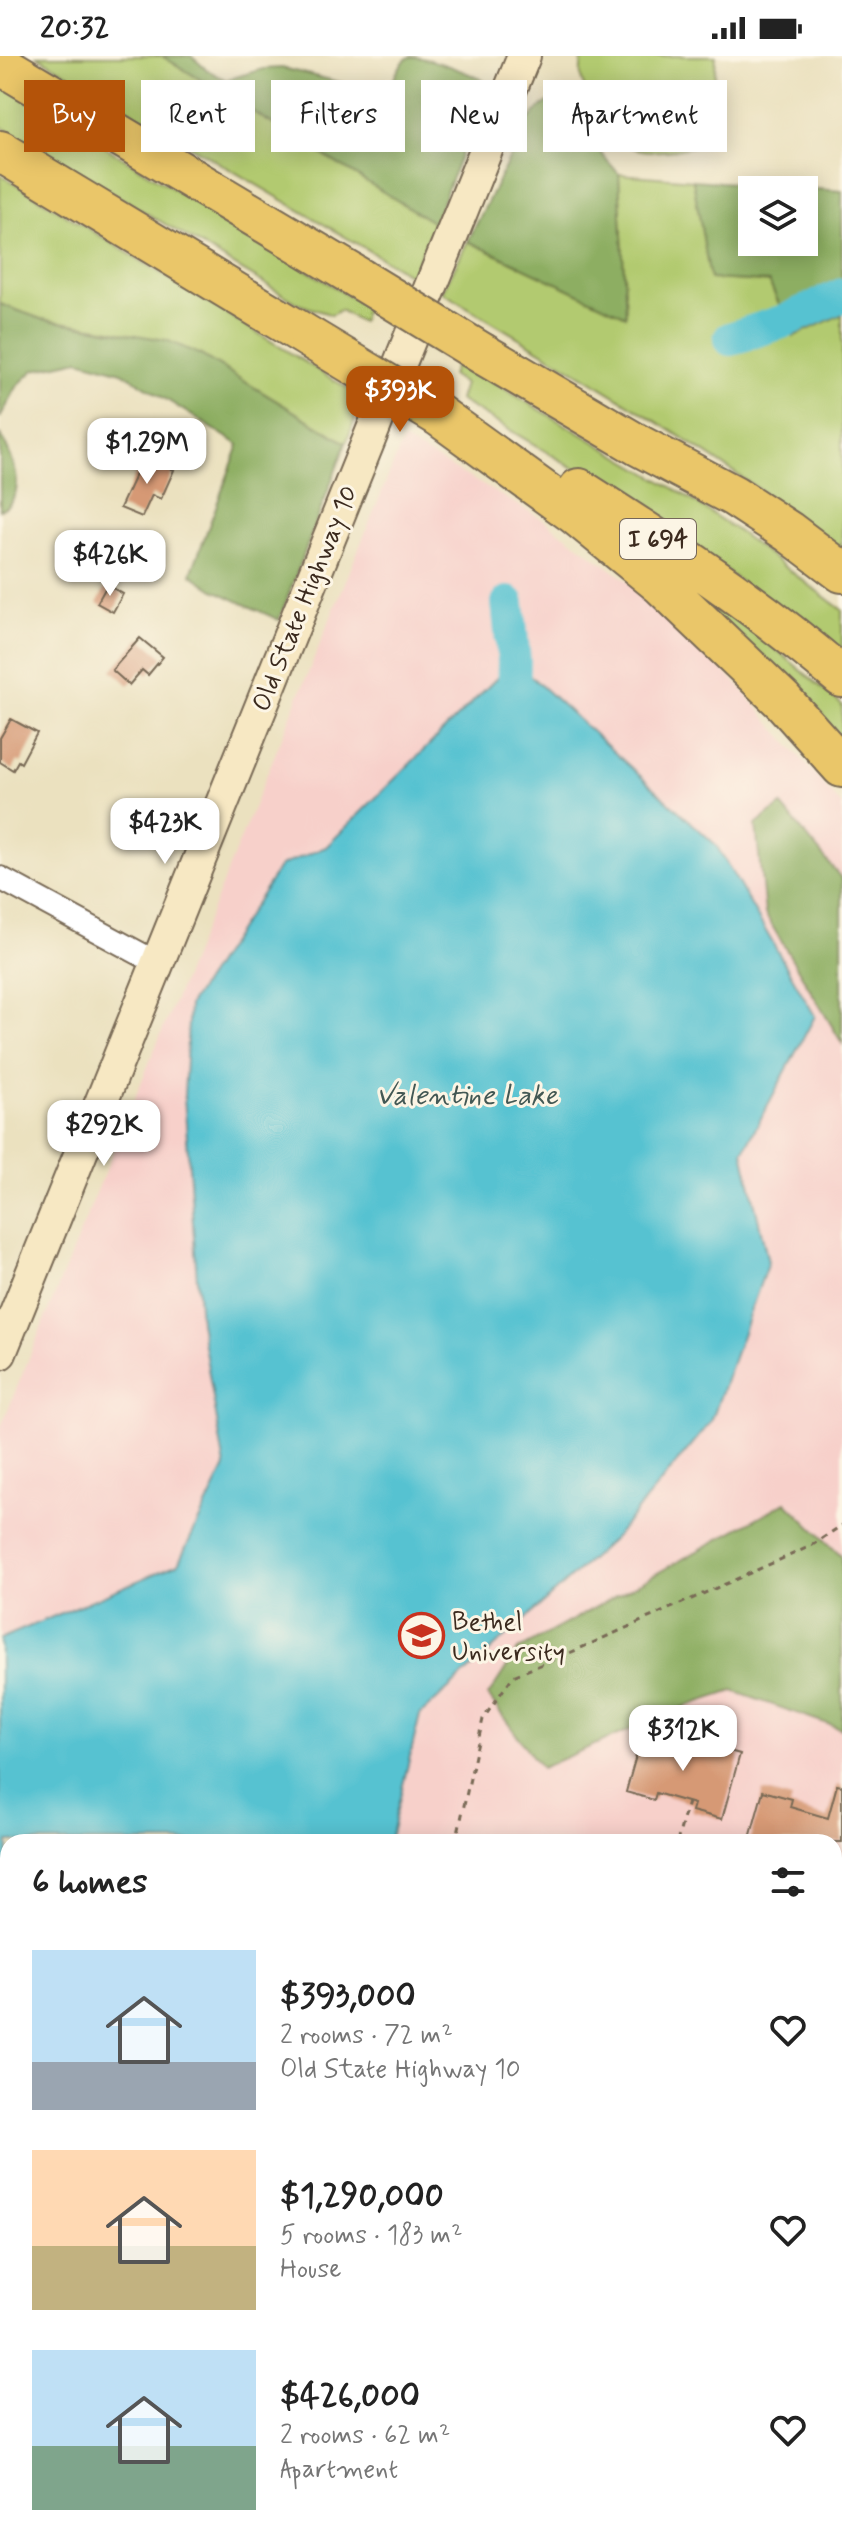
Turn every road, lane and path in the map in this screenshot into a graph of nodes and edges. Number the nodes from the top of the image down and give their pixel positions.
1 (524, 56) edge
2 (0, 64) edge
3 (0, 151) edge
4 (448, 421) junction
5 (658, 456) junction
6 (842, 572) edge
7 (842, 592) edge
8 (842, 677) edge
9 (842, 767) edge
10 (0, 878) edge
11 (157, 963) junction
12 (0, 1353) edge
13 (842, 1525) edge
14 (688, 1802) dead end
15 (458, 1834) edge
16 (679, 1834) edge

1 - 11 street, Old State Highway 10
2 - 5 highway, I 694, bridge
3 - 4 highway, I 694, bridge
4 - 8 highway, I 694
4 - 9 highway
5 - 6 highway
5 - 7 highway, I 694
10 - 11 street
11 - 12 street, Old State Highway 10
13 - 15 path
14 - 16 path

